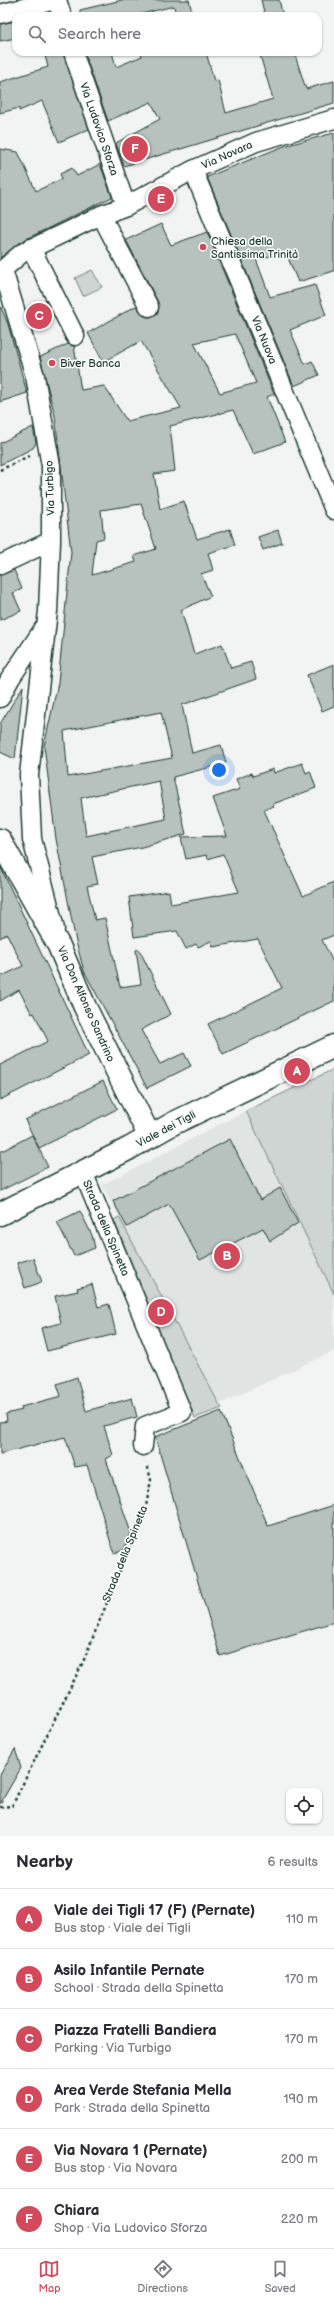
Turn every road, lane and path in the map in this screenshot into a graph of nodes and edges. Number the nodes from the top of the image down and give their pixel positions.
1 (56, 0) edge
2 (60, 12) edge
3 (0, 14) edge
4 (74, 56) edge
5 (334, 119) edge
6 (193, 170) junction
7 (126, 206) junction
8 (102, 215) junction
9 (31, 248) junction
10 (1, 271) edge
11 (149, 307) dead end
12 (75, 336) dead end
13 (48, 446) junction
14 (0, 470) edge
15 (334, 510) edge
16 (51, 541) junction
17 (0, 565) edge
18 (45, 626) junction
19 (0, 698) edge
20 (32, 839) junction
21 (5, 848) edge
22 (60, 946) junction
23 (334, 1046) edge
24 (150, 1137) junction
25 (83, 1172) junction
26 (0, 1214) edge
27 (142, 1446) joint
28 (0, 1807) edge

1 - 2 street
1 - 3 street
4 - 7 street, Via Ludovico Sforza
5 - 6 street, Via Novara
6 - 7 street, Via Novara
6 - 15 street, Via Nuova
7 - 8 street, Via Novara
8 - 9 street, Via Novara
8 - 11 street
9 - 10 street, Via Novara
9 - 12 street
10 - 13 street, Via Turbigo
13 - 14 path
13 - 16 street, Via Turbigo
16 - 17 street
16 - 18 street, Via Turbigo
18 - 19 street, Via Turbigo
18 - 20 street, Via Don Alfonso Sandrino
20 - 21 street
20 - 22 street, Via Don Alfonso Sandrino
21 - 22 main road
22 - 24 main road, Via Don Alfonso Sandrino
23 - 24 main road, Viale dei Tigli
24 - 25 main road, Viale dei Tigli
25 - 26 main road, Viale dei Tigli
25 - 27 street, Strada della Spinetta
27 - 28 path, Strada della Spinetta

